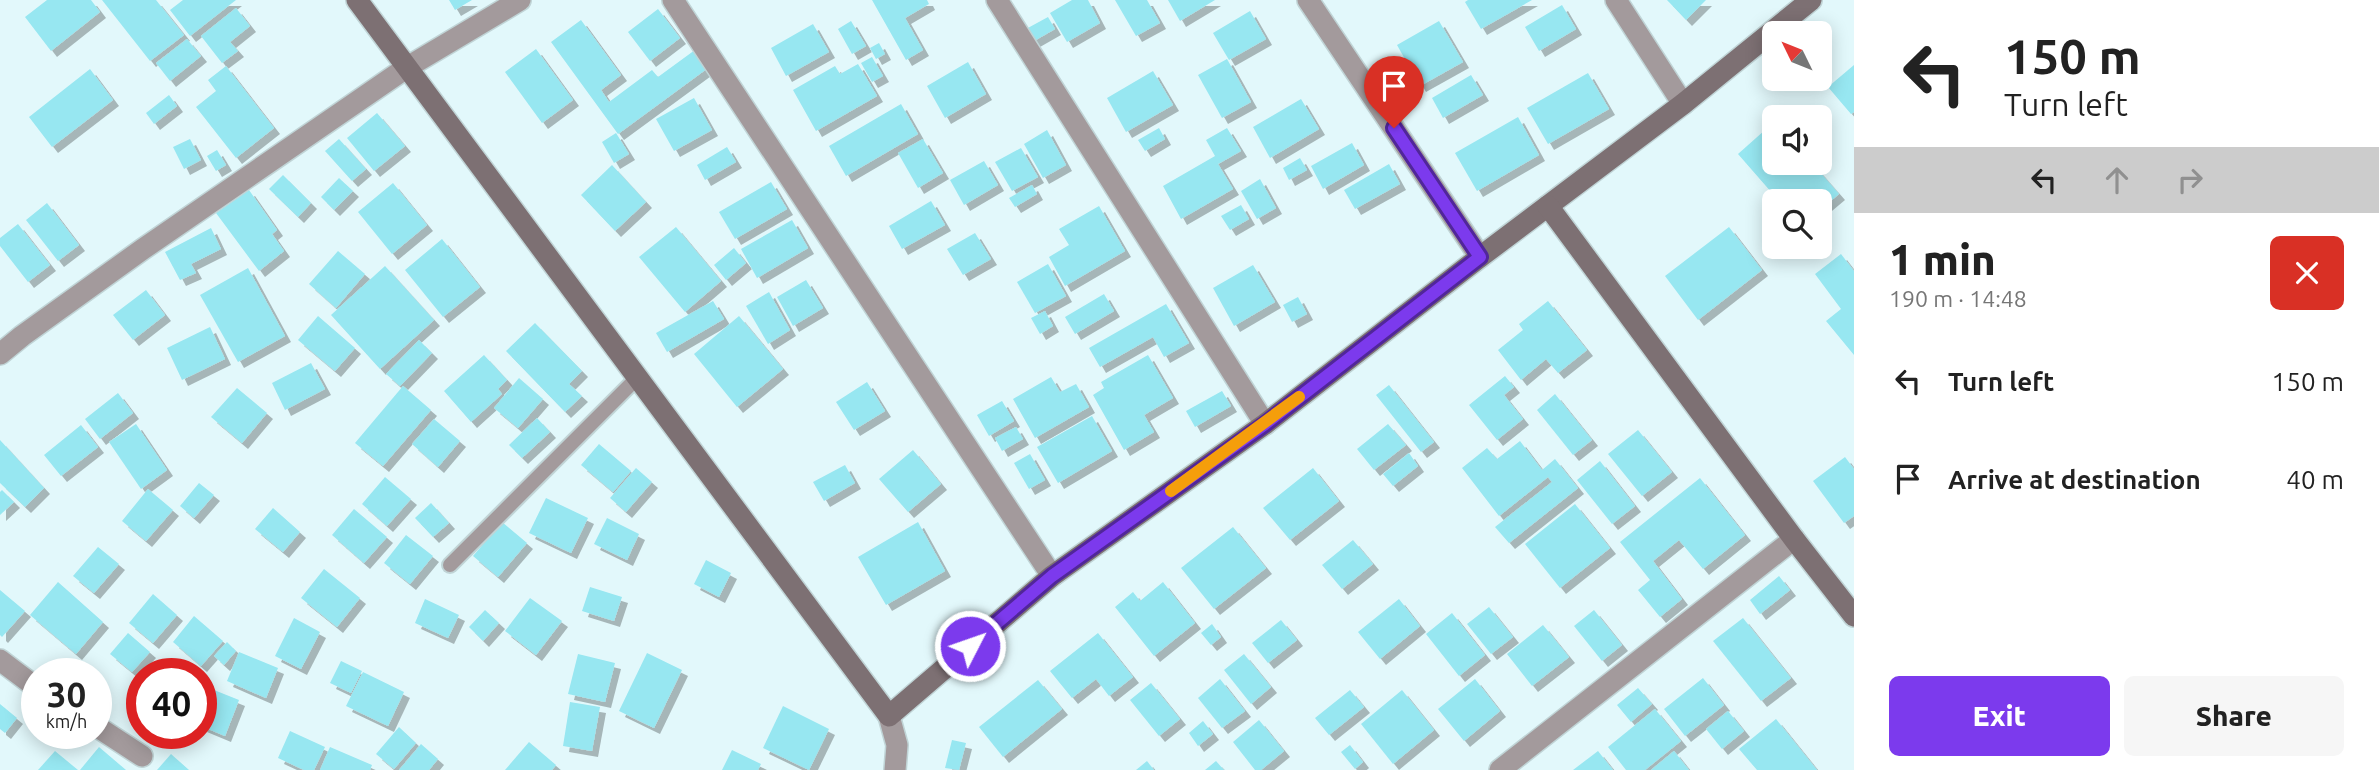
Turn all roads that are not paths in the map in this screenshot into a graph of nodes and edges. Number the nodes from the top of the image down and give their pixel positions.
1 (357, 0) edge
2 (520, 0) edge
3 (673, 0) edge
4 (997, 0) edge
5 (1308, 0) edge
6 (1616, 0) edge
7 (1811, 0) edge
8 (406, 68) junction
9 (1683, 104) junction
10 (1548, 206) junction
11 (1480, 257) junction
12 (0, 354) edge
13 (637, 378) junction
14 (1265, 424) junction
15 (1794, 540) junction
16 (450, 565) dead end
17 (1052, 576) junction
18 (1854, 616) edge
19 (0, 660) edge
20 (21, 676) edge
21 (889, 716) junction
22 (112, 736) edge
23 (142, 756) dead end
24 (895, 770) edge
25 (1500, 770) edge

1 - 8 street
2 - 8 street
3 - 17 street
4 - 14 street
5 - 11 street
6 - 9 street
7 - 9 street
8 - 12 street
8 - 13 street
9 - 10 street
10 - 11 street
10 - 15 street
11 - 14 street
13 - 16 lane
13 - 21 street
14 - 17 street
15 - 18 street
15 - 25 street
17 - 21 street
19 - 20 street
21 - 24 street
22 - 23 street

